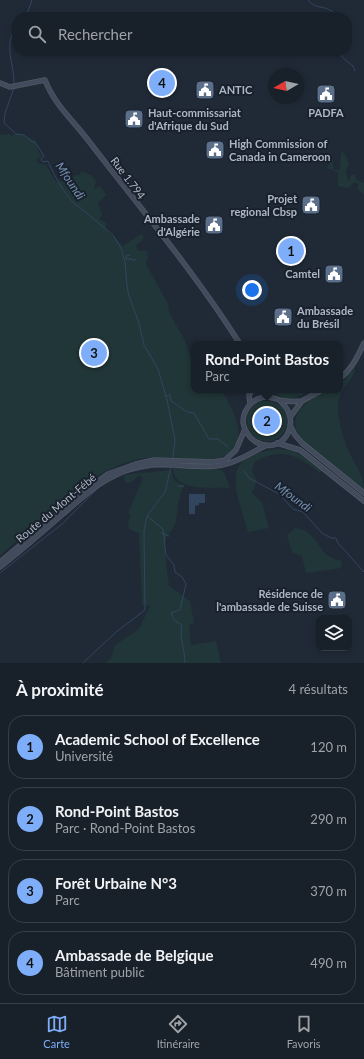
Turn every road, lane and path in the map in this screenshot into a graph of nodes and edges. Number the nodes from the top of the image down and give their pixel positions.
1 (0, 83) edge
2 (238, 341) edge
3 (364, 343) edge
4 (343, 375) edge
5 (250, 393) edge
6 (264, 393) edge
7 (317, 393) edge
8 (266, 397) junction
9 (280, 401) junction
10 (302, 401) junction
11 (250, 404) junction
12 (291, 416) junction
13 (291, 426) junction
14 (245, 429) junction
15 (278, 443) junction
16 (267, 445) junction
17 (364, 493) edge
18 (364, 501) edge
19 (0, 562) edge
20 (0, 567) edge

1 - 2 street, Rue 1.794
3 - 4 street
5 - 11 street
6 - 8 street
7 - 10 street
8 - 9 street
8 - 11 street
9 - 10 street
9 - 12 street
10 - 12 street
11 - 14 street
12 - 13 street
13 - 15 street
13 - 17 street
14 - 16 street
14 - 19 street, Route du Mont-Fébé
15 - 16 street
15 - 18 street
16 - 20 street, Route du Mont-Fébé

